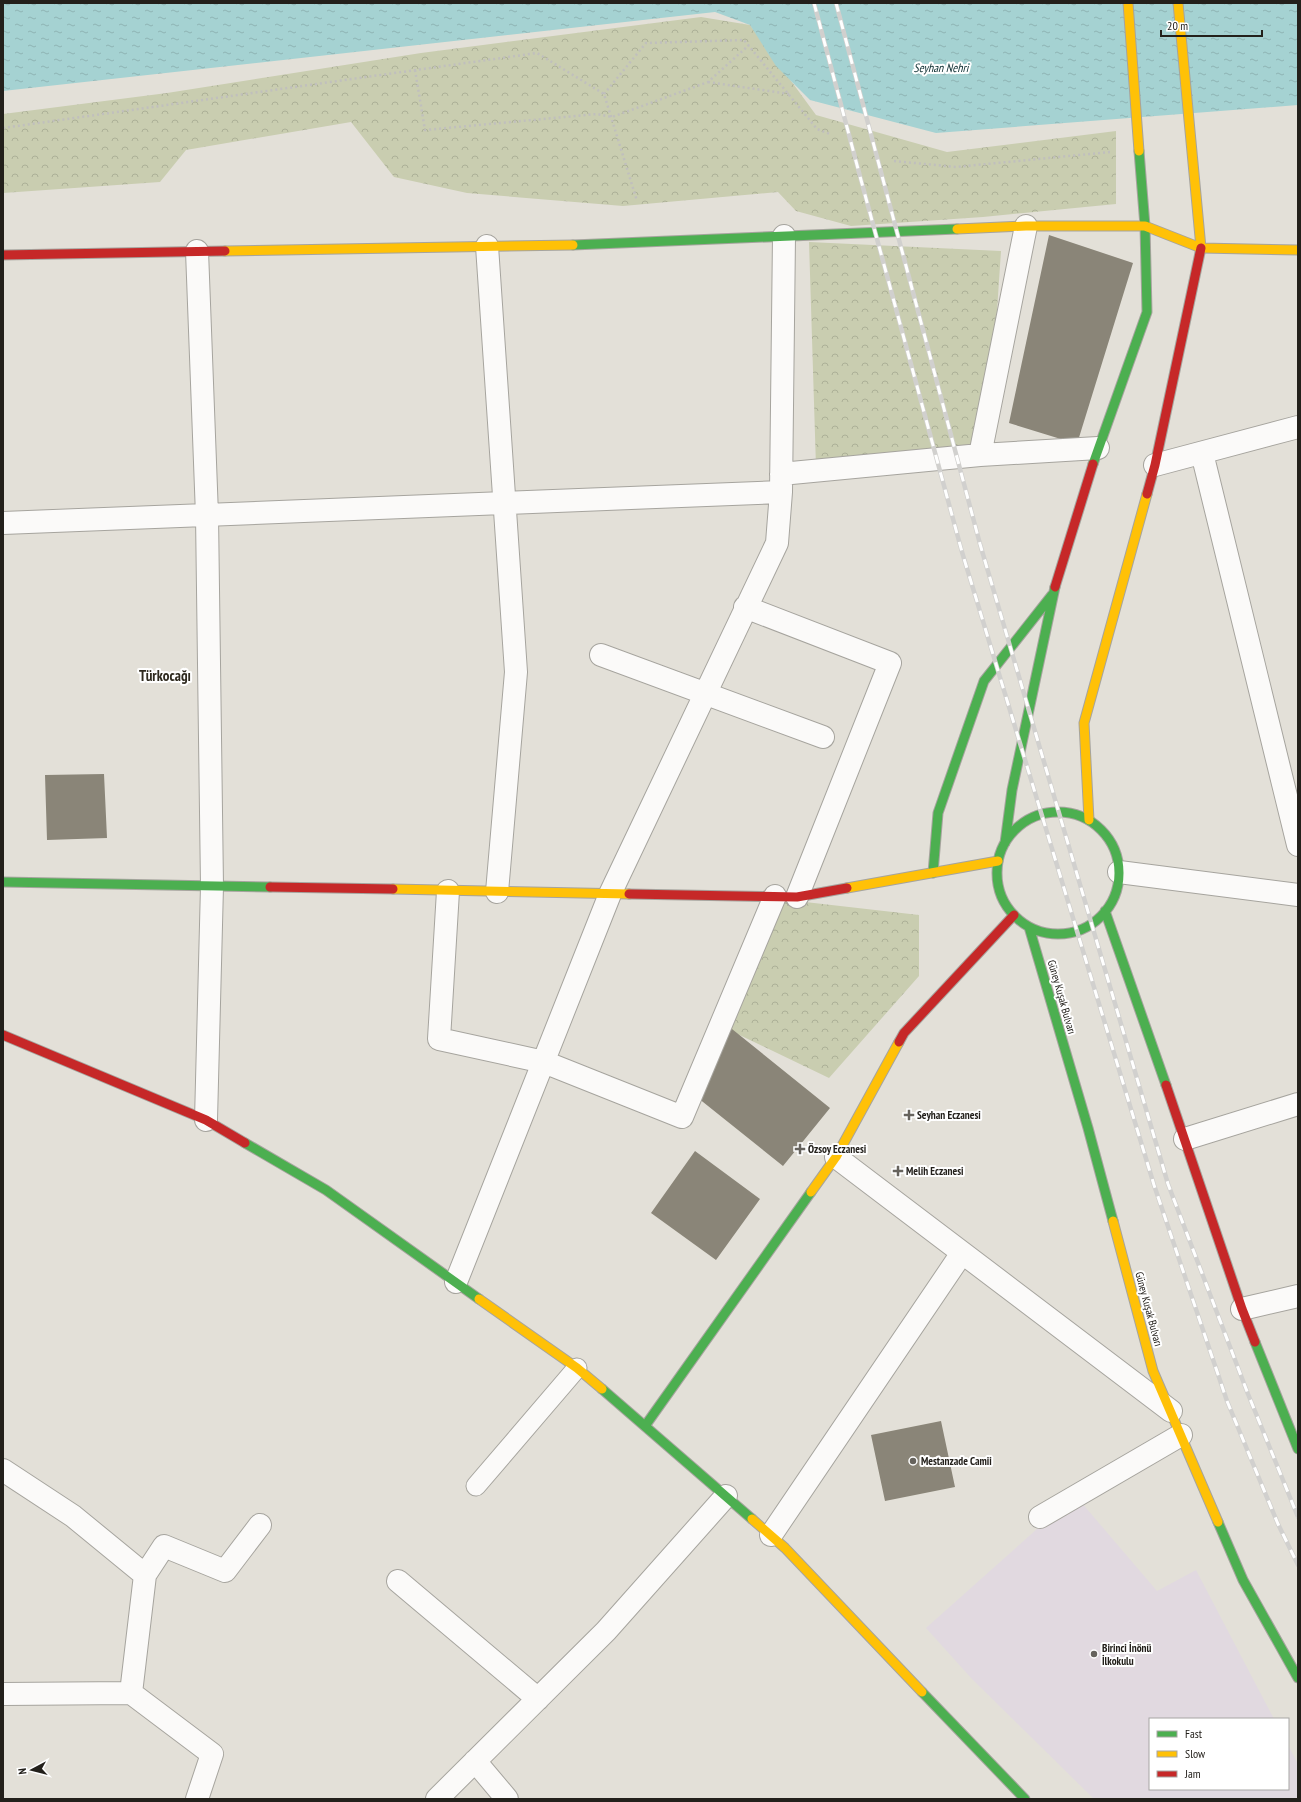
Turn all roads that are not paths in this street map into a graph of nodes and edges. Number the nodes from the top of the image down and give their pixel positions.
1 (1128, 3) edge
2 (1178, 3) edge
3 (1026, 226) junction
4 (1144, 226) junction
5 (784, 236) junction
6 (487, 246) junction
7 (1201, 248) junction
8 (1298, 250) edge
9 (197, 251) junction
10 (3, 255) edge
11 (1298, 427) edge
12 (1098, 448) junction
13 (1202, 453) junction
14 (980, 455) junction
15 (1155, 465) junction
16 (781, 483) junction
17 (504, 503) junction
18 (207, 515) junction
19 (3, 523) edge
20 (1052, 595) junction
21 (745, 607) junction
22 (601, 655) dead end
23 (704, 693) junction
24 (823, 737) dead end
25 (1089, 820) junction
26 (1005, 843) junction
27 (1298, 844) edge
28 (998, 861) junction
29 (1119, 872) junction
30 (933, 873) junction
31 (3, 882) edge
32 (212, 886) junction
33 (448, 891) junction
34 (497, 892) junction
35 (610, 894) junction
36 (1298, 895) edge
37 (775, 896) junction
38 (797, 897) junction
39 (1105, 911) junction
40 (1014, 915) junction
41 (1029, 927) junction
42 (4, 1039) edge
43 (544, 1062) junction
44 (1298, 1104) edge
45 (206, 1120) junction
46 (1185, 1138) junction
47 (836, 1157) junction
48 (962, 1253) junction
49 (456, 1282) junction
50 (1298, 1296) edge
51 (1242, 1308) junction
52 (578, 1368) junction
53 (1171, 1411) junction
54 (644, 1426) junction
55 (1181, 1435) junction
56 (1298, 1449) edge
57 (3, 1470) edge
58 (476, 1486) dead end
59 (726, 1496) junction
60 (1040, 1517) dead end
61 (260, 1526) dead end
62 (771, 1535) junction
63 (144, 1576) junction
64 (398, 1581) dead end
65 (1298, 1678) edge
66 (131, 1693) junction
67 (3, 1694) edge
68 (538, 1699) junction
69 (475, 1762) junction
70 (197, 1799) edge
71 (437, 1799) edge
72 (507, 1799) edge
73 (1025, 1799) edge

1 - 4 main road
2 - 7 main road
3 - 4 main road
3 - 5 main road
3 - 14 street
4 - 7 main road
4 - 12 main road
5 - 6 main road
5 - 16 street
6 - 9 main road
6 - 17 street
7 - 8 main road
7 - 15 main road
9 - 10 main road
9 - 18 street
11 - 13 street
12 - 14 street
12 - 20 main road
13 - 15 street
13 - 27 street
14 - 16 street
15 - 25 main road
16 - 17 street
16 - 21 street
17 - 18 street
17 - 34 street
18 - 19 street
18 - 32 street
20 - 26 main road
20 - 30 main road
21 - 23 street
21 - 38 street
22 - 23 street
23 - 24 street
23 - 35 street
25 - 26 main road
25 - 29 main road
26 - 28 main road
28 - 30 main road
28 - 40 main road
29 - 36 street
29 - 39 main road
30 - 38 main road
31 - 32 main road
32 - 33 main road
32 - 45 street
33 - 34 main road
33 - 43 street
34 - 35 main road
35 - 37 main road
35 - 43 street
37 - 38 main road
37 - 43 street
39 - 41 main road
39 - 46 main road
40 - 41 main road
40 - 47 main road
41 - 53 main road, Güney Kuşak Bulvarı
42 - 45 main road
43 - 49 street
44 - 46 street
45 - 49 main road
46 - 51 main road
47 - 48 street
47 - 54 main road
48 - 53 street
48 - 62 street
49 - 52 main road
50 - 51 street
51 - 56 main road
52 - 54 main road
52 - 58 lane
53 - 55 main road, Güney Kuşak Bulvarı
54 - 59 main road
55 - 60 street
55 - 65 main road, Güney Kuşak Bulvarı
57 - 63 street
59 - 62 main road
59 - 68 street
61 - 63 street
62 - 73 main road
63 - 66 street
64 - 68 street
66 - 67 street
66 - 70 street
68 - 69 street
69 - 71 street
69 - 72 street

